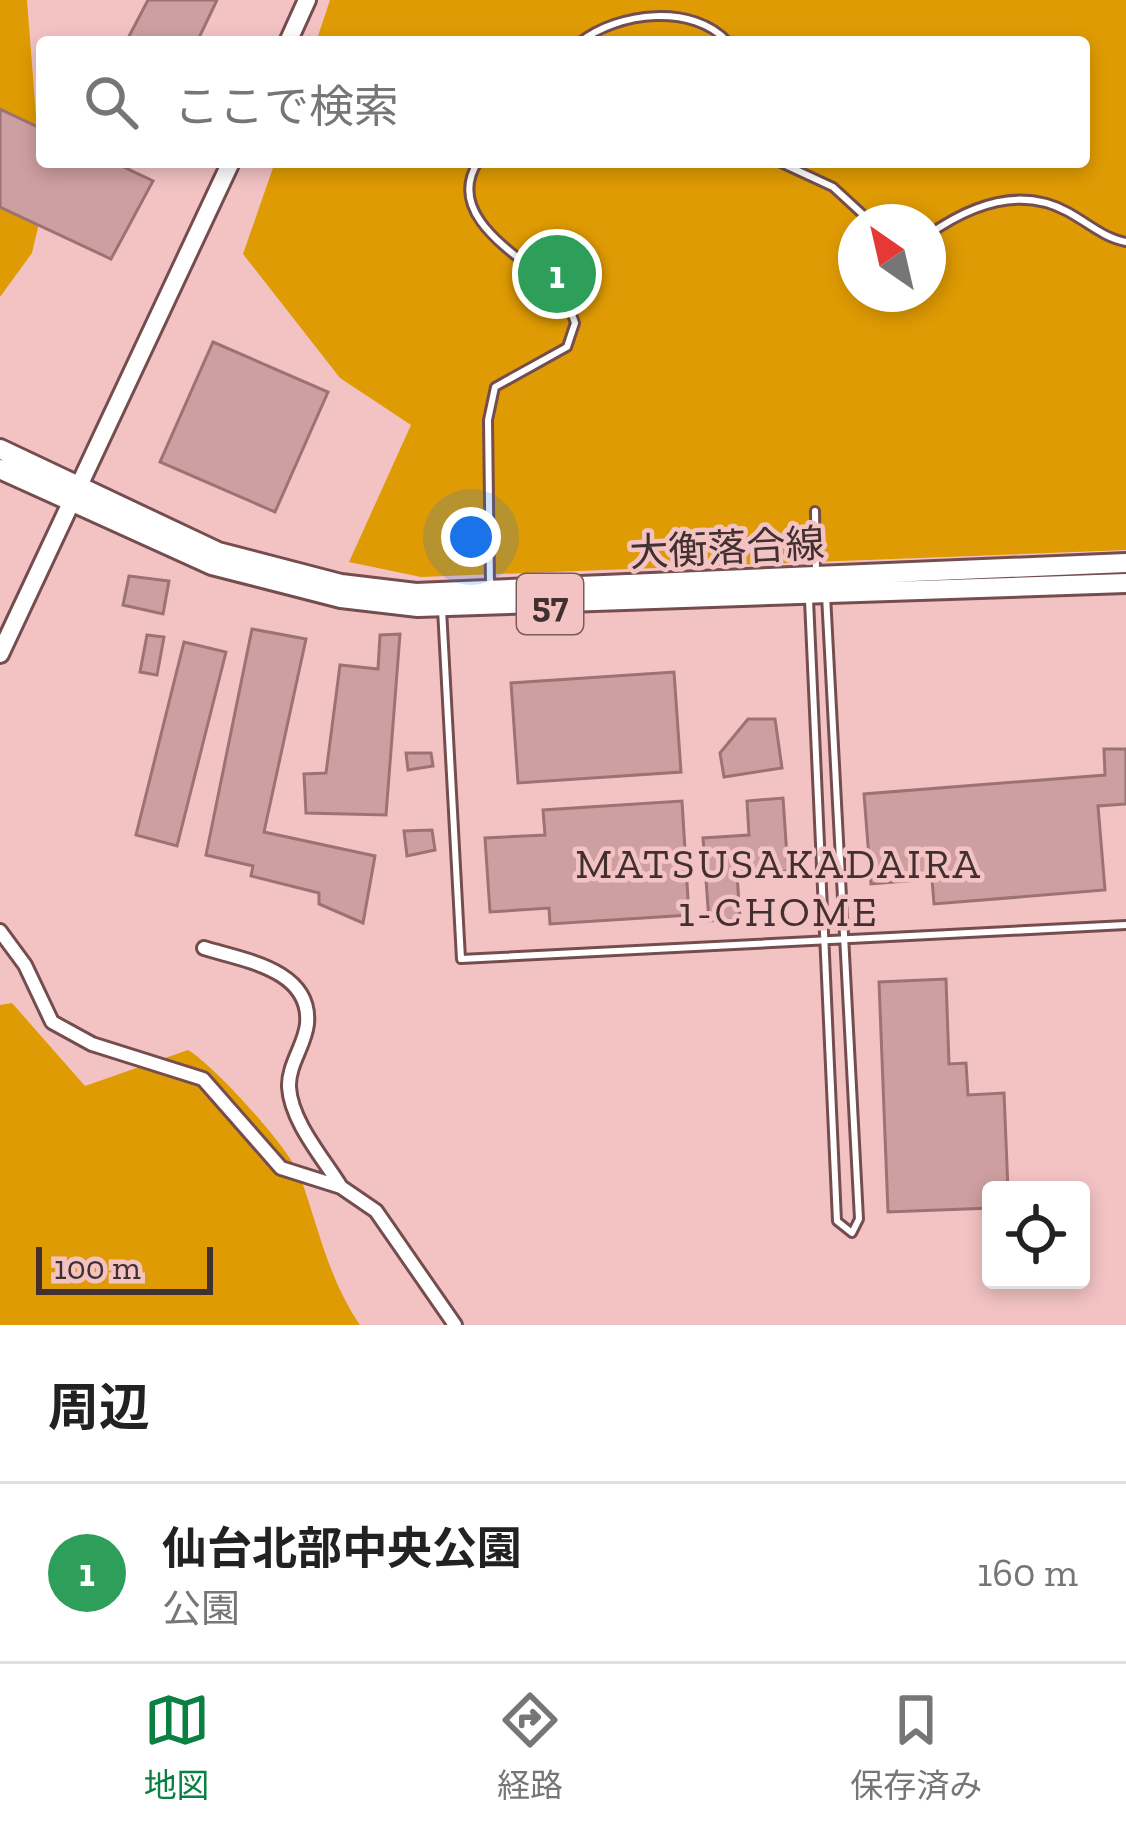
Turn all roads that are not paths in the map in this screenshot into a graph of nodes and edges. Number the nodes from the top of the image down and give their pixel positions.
1 (308, 0) edge
2 (291, 36) edge
3 (590, 36) edge
4 (719, 36) edge
5 (228, 168) edge
6 (476, 168) edge
7 (792, 168) edge
8 (851, 204) edge
9 (946, 224) edge
10 (1126, 242) edge
11 (0, 449) edge
12 (0, 469) edge
13 (75, 494) junction
14 (815, 511) dead end
15 (1126, 562) edge
16 (817, 576) junction
17 (1126, 583) edge
18 (490, 593) junction
19 (817, 597) junction
20 (442, 607) junction
21 (0, 653) edge
22 (1126, 925) edge
23 (0, 931) edge
24 (843, 941) junction
25 (825, 943) junction
26 (203, 948) dead end
27 (341, 1187) junction
28 (455, 1325) edge

1 - 2 street
3 - 4 lane
5 - 13 street
6 - 18 lane
7 - 8 lane
9 - 10 lane
11 - 13 main road, 大衡落合線 / 57
12 - 13 main road, 大衡落合線 / 57
13 - 18 main road, 大衡落合線 / 57
13 - 20 main road, 大衡落合線 / 57
13 - 21 street
14 - 16 lane
15 - 16 main road, 大衡落合線 / 57
16 - 18 main road, 大衡落合線 / 57
16 - 19 lane
16 - 19 lane
17 - 19 main road, 大衡落合線 / 57
19 - 20 main road, 大衡落合線 / 57
19 - 24 lane
19 - 25 lane
20 - 25 lane
22 - 24 lane
23 - 27 street
24 - 25 lane
24 - 25 lane
26 - 27 street
27 - 28 street

